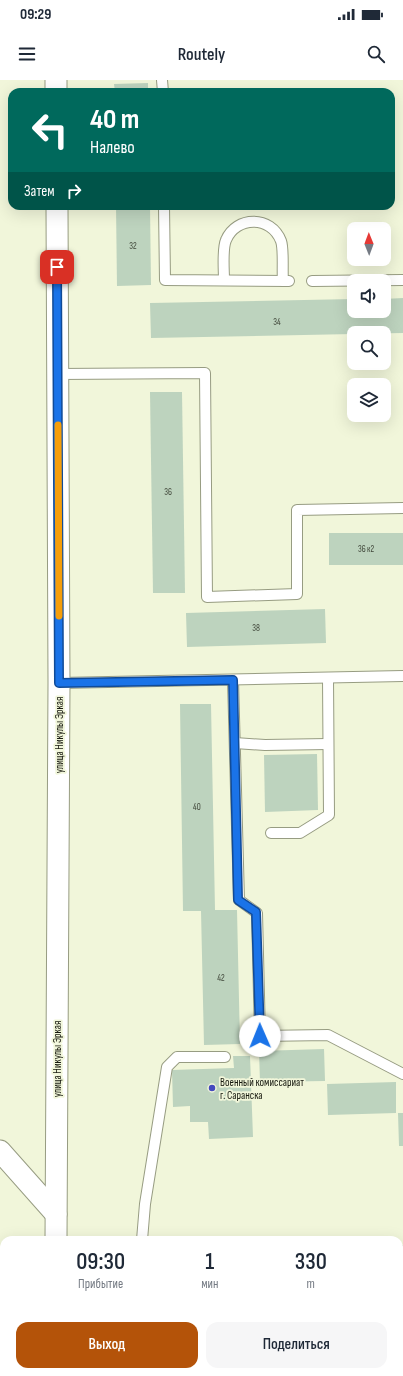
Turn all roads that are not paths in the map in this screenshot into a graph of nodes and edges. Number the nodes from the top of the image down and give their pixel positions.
1 (57, 210) edge
2 (164, 210) edge
3 (224, 280) junction
4 (403, 280) edge
5 (312, 281) dead end
6 (58, 374) junction
7 (403, 508) edge
8 (403, 676) edge
9 (328, 678) junction
10 (233, 680) junction
11 (59, 683) junction
12 (235, 743) junction
13 (328, 744) junction
14 (271, 833) dead end
15 (225, 1057) dead end
16 (403, 1074) edge
17 (0, 1151) edge
18 (56, 1214) junction
19 (56, 1236) edge
20 (142, 1236) edge

1 - 6 street, улица Никулы Эркая
2 - 3 lane
3 - 3 lane
4 - 5 lane
6 - 7 lane
6 - 11 street, улица Никулы Эркая
8 - 9 lane
9 - 10 lane
9 - 13 lane
10 - 11 lane
10 - 12 lane
11 - 18 street, улица Никулы Эркая
12 - 13 lane
12 - 16 lane
13 - 14 lane
15 - 20 lane
17 - 18 street
18 - 19 street, улица Никулы Эркая

